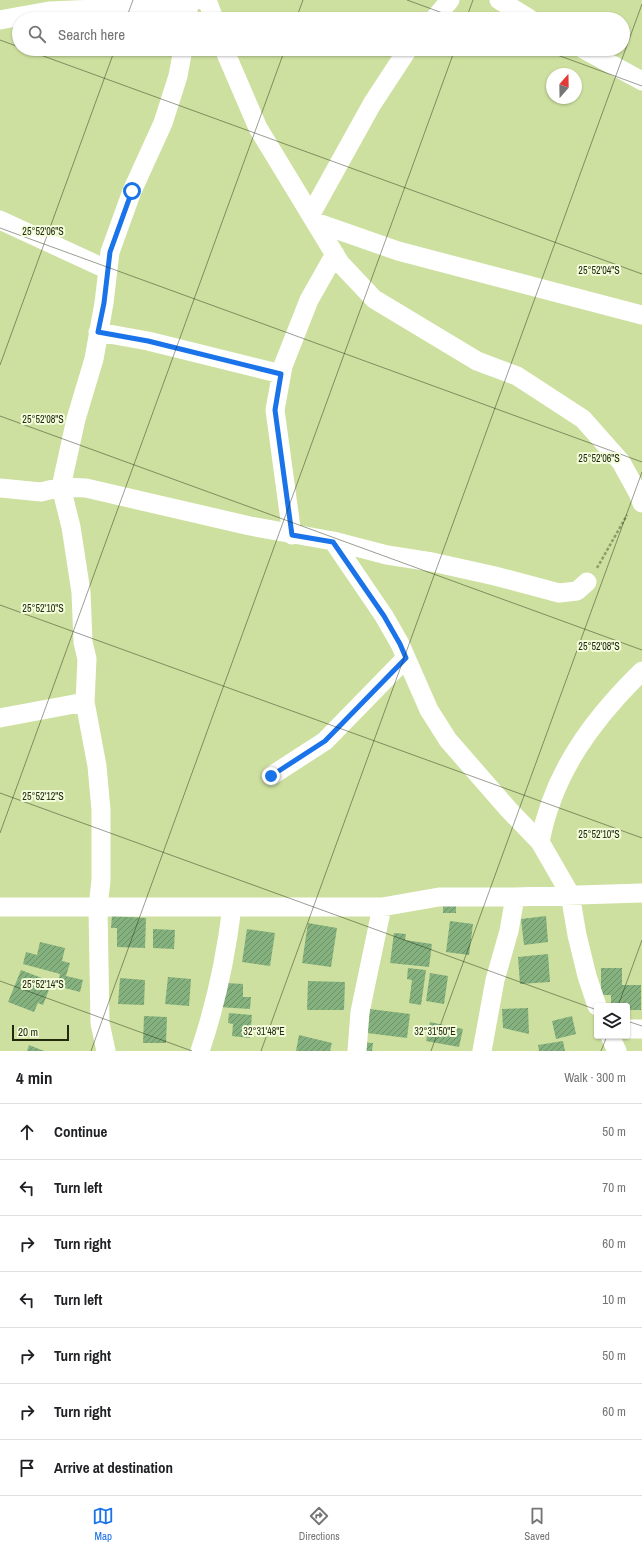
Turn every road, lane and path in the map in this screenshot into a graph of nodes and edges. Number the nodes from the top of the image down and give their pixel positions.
1 (450, 0) edge
2 (499, 0) edge
3 (195, 5) edge
4 (44, 12) edge
5 (204, 12) edge
6 (440, 12) edge
7 (519, 12) edge
8 (12, 18) edge
9 (0, 20) edge
10 (182, 56) edge
11 (227, 56) edge
12 (403, 56) edge
13 (596, 56) edge
14 (642, 81) edge
15 (313, 218) junction
16 (0, 220) edge
17 (335, 254) junction
18 (108, 270) junction
19 (642, 315) edge
20 (98, 332) junction
21 (281, 374) junction
22 (61, 487) junction
23 (0, 488) edge
24 (641, 495) edge
25 (292, 535) junction
26 (333, 542) junction
27 (587, 582) joint
28 (406, 658) junction
29 (642, 671) edge
30 (85, 702) junction
31 (0, 718) edge
32 (271, 776) dead end
33 (540, 842) junction
34 (642, 893) edge
35 (570, 894) junction
36 (515, 897) junction
37 (382, 906) junction
38 (232, 907) junction
39 (0, 908) edge
40 (98, 908) junction
41 (596, 1003) edge
42 (630, 1029) edge
43 (642, 1029) edge
44 (611, 1039) edge
45 (106, 1051) edge
46 (200, 1051) edge
47 (357, 1051) edge
48 (482, 1051) edge
49 (617, 1051) edge

1 - 6 street
2 - 7 street
3 - 4 street
3 - 5 street
8 - 9 street
10 - 18 street
11 - 15 street
12 - 15 street
13 - 14 street
15 - 17 street
15 - 19 street
16 - 18 street
17 - 21 street
17 - 24 street
18 - 20 street
20 - 21 street
20 - 22 street
21 - 25 street
22 - 23 street
22 - 25 street
22 - 30 street
24 - 27 path
25 - 26 street
26 - 27 street
26 - 28 street
28 - 32 street
28 - 33 street
29 - 33 street
30 - 31 street
30 - 40 street
33 - 35 street
34 - 35 street
35 - 36 street
35 - 41 street
36 - 37 street
36 - 48 street
37 - 38 street
37 - 47 street
38 - 40 street
38 - 46 street
39 - 40 street
40 - 45 street
42 - 43 street
44 - 49 street

